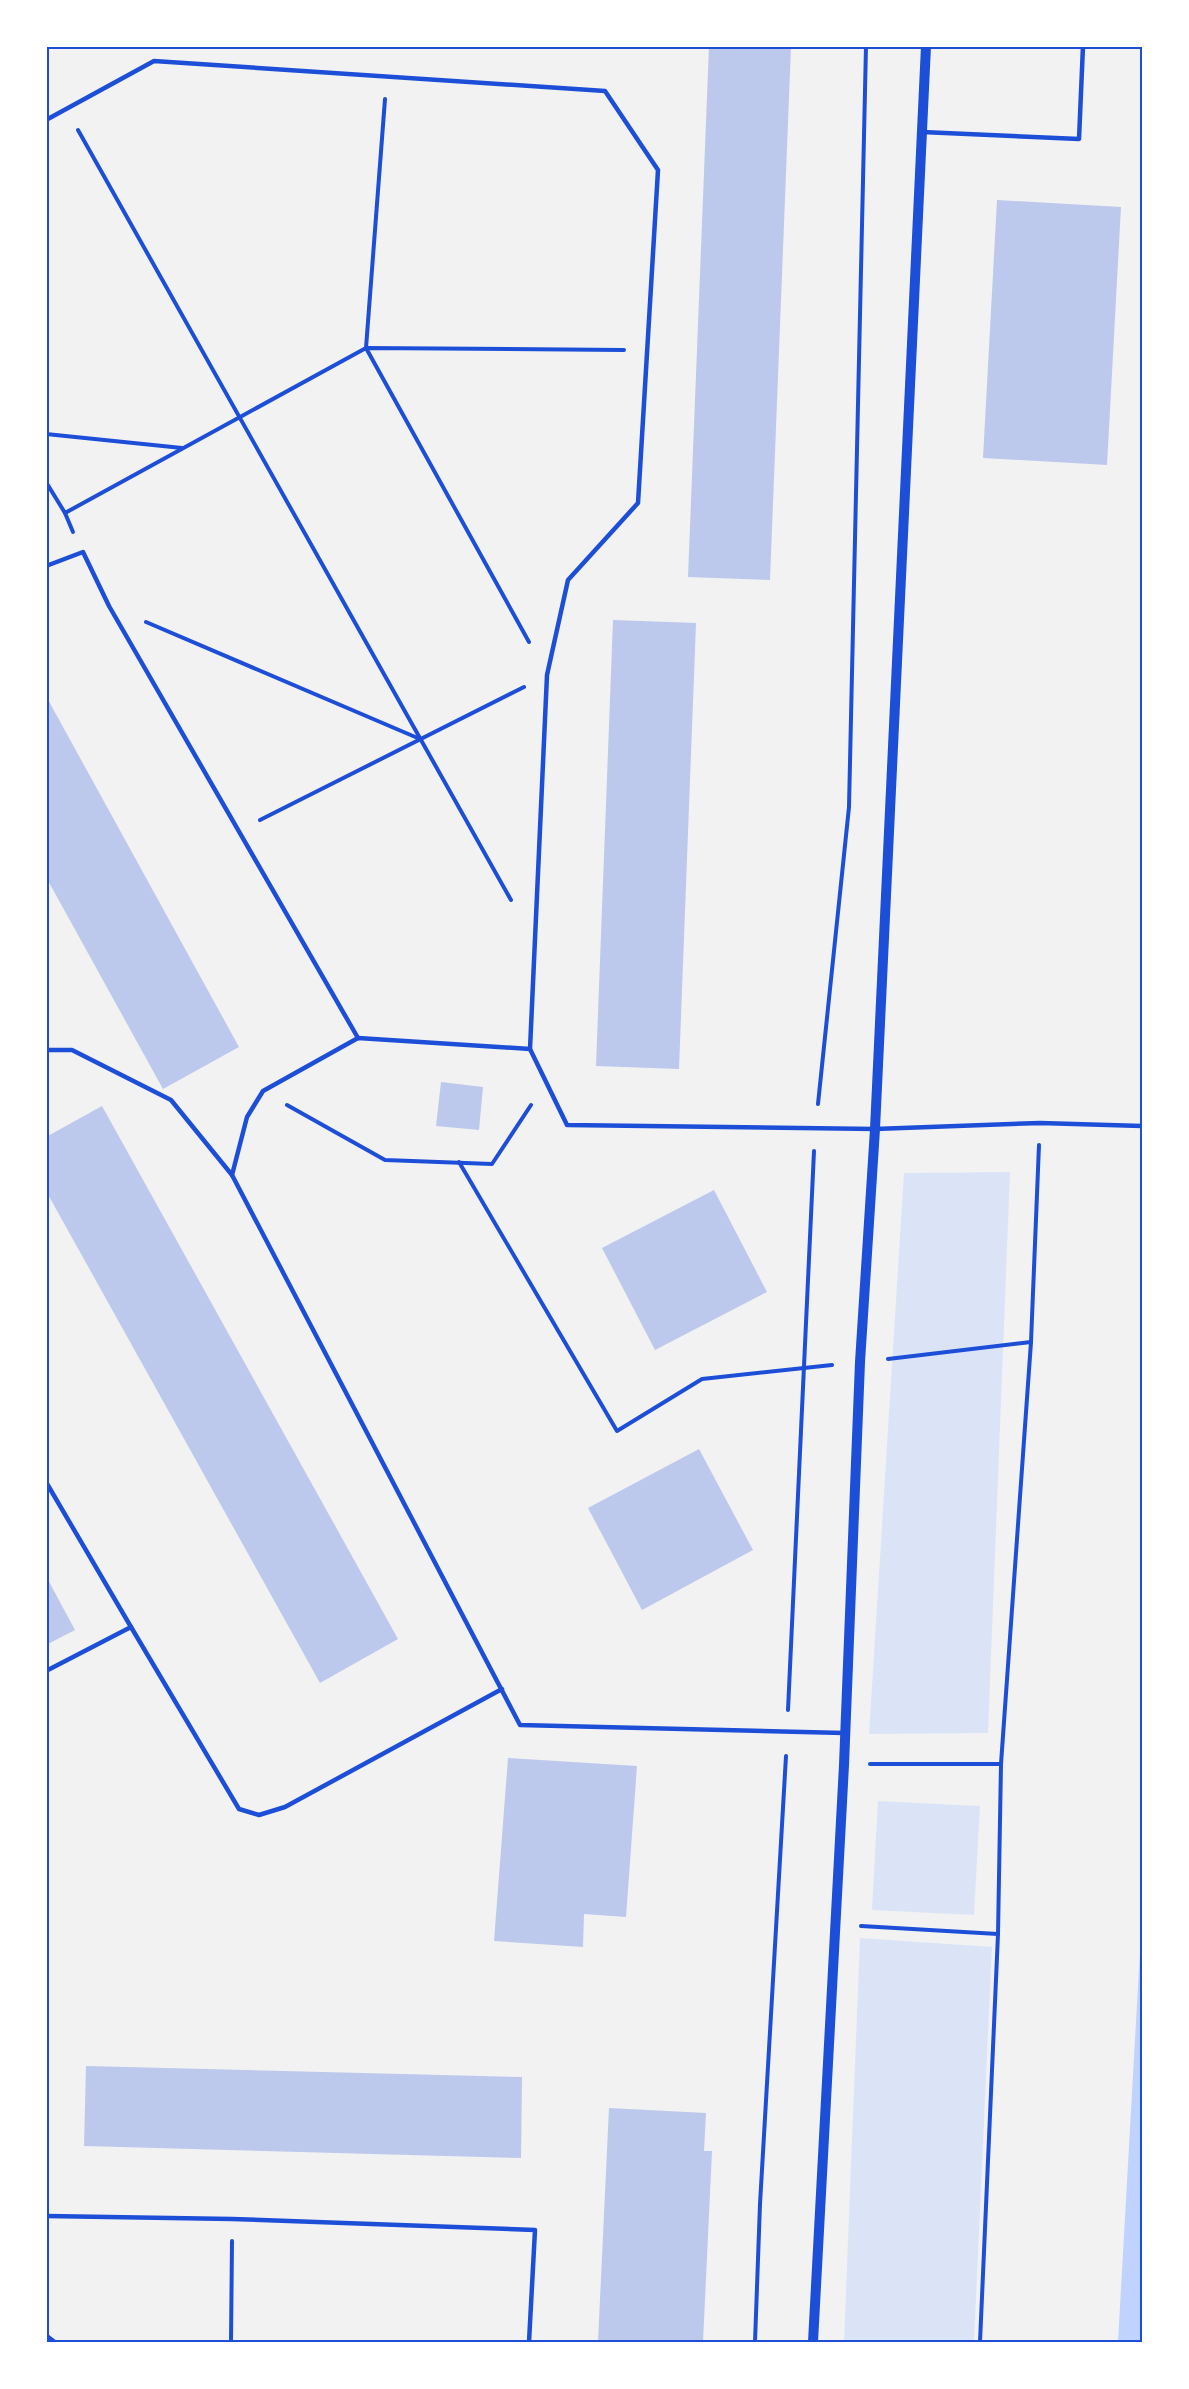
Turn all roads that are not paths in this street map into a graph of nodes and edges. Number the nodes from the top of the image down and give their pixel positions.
1 (926, 46) edge
2 (1083, 46) edge
3 (46, 120) edge
4 (922, 132) junction
5 (46, 566) edge
6 (358, 1038) junction
7 (530, 1049) junction
8 (46, 1050) edge
9 (1143, 1126) edge
10 (875, 1129) junction
11 (232, 1175) junction
12 (46, 1482) edge
13 (131, 1627) junction
14 (46, 1671) edge
15 (502, 1689) junction
16 (844, 1733) junction
17 (46, 2216) edge
18 (529, 2343) edge
19 (813, 2343) edge

1 - 4 street
2 - 4 lane
3 - 7 lane
4 - 10 street
5 - 6 lane
6 - 7 lane
6 - 11 lane
7 - 10 lane
8 - 11 lane
9 - 10 lane
10 - 16 street
11 - 15 lane
12 - 13 lane
13 - 14 lane
13 - 15 lane
15 - 16 lane
16 - 19 street
17 - 18 lane

